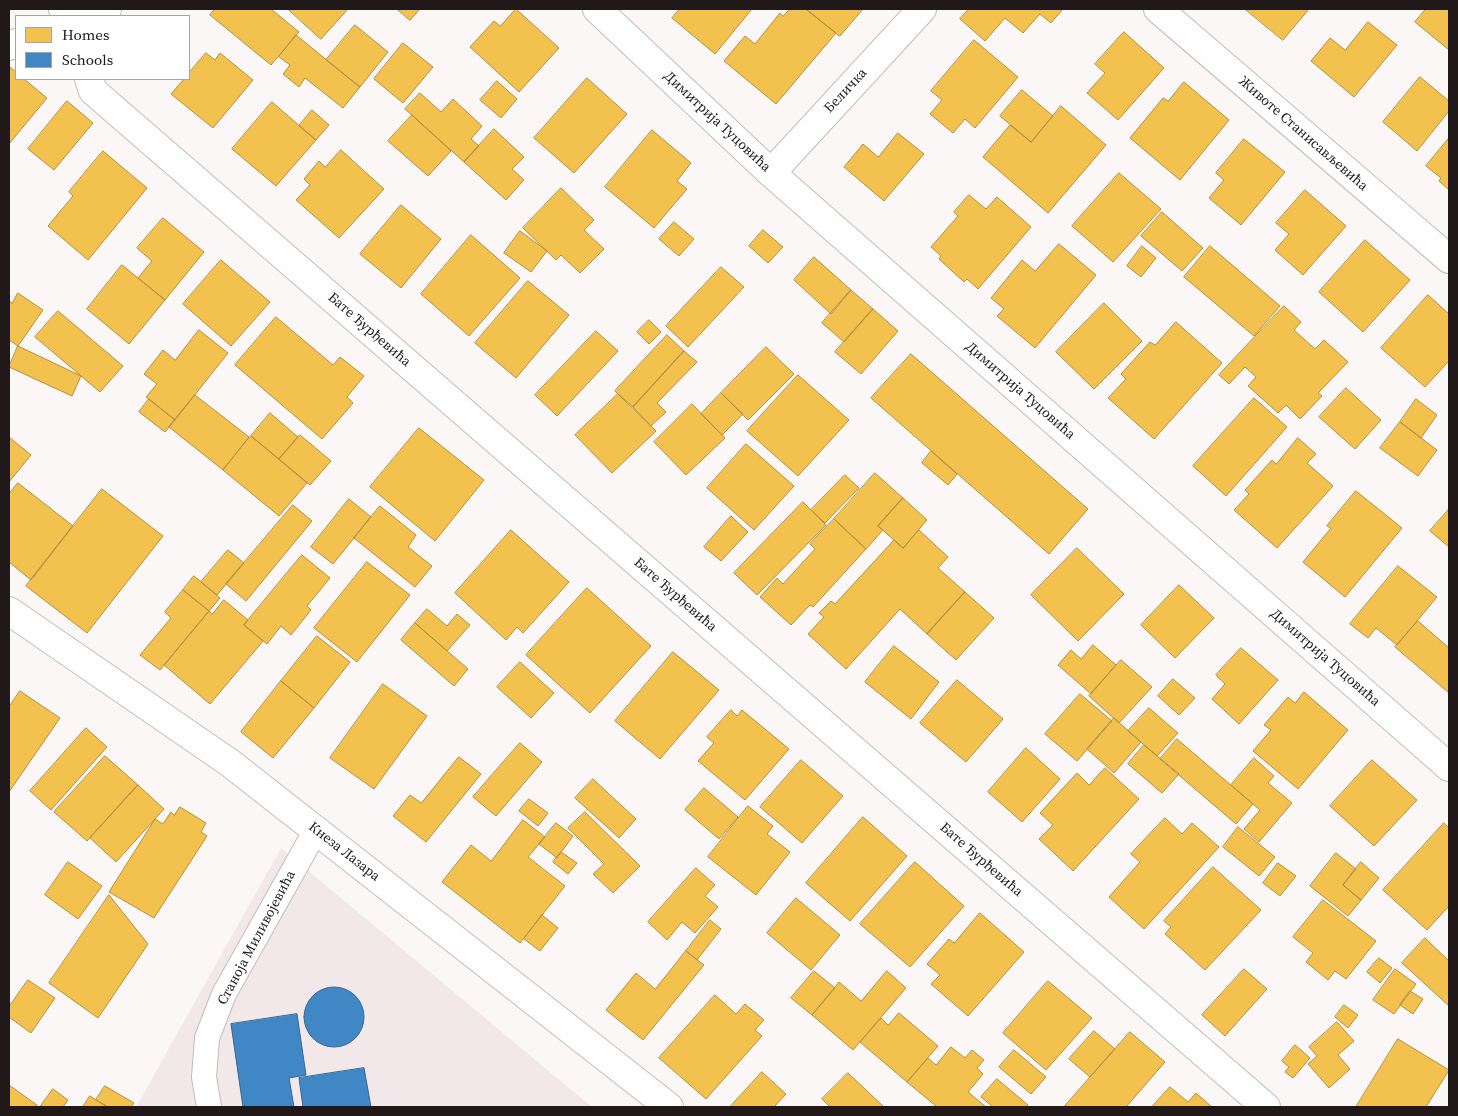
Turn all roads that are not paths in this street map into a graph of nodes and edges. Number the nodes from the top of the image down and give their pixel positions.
1 (107, 9) edge
2 (597, 9) edge
3 (922, 9) edge
4 (1158, 9) edge
5 (92, 15) edge
6 (89, 80) edge
7 (771, 173) junction
8 (1449, 258) edge
9 (9, 611) edge
10 (1449, 767) edge
11 (316, 830) junction
12 (209, 1107) edge
13 (670, 1107) edge
14 (1266, 1107) edge

1 - 5 street
2 - 7 street, Димитрија Туцовића
3 - 7 street, Беличка
4 - 8 street, Животе Станисављевића
6 - 14 street, Бате Ђурђевића
7 - 10 street, Димитрија Туцовића
9 - 11 street, Кнеза Лазара
11 - 12 lane, Станоја Миливојевића
11 - 13 street, Кнеза Лазара

